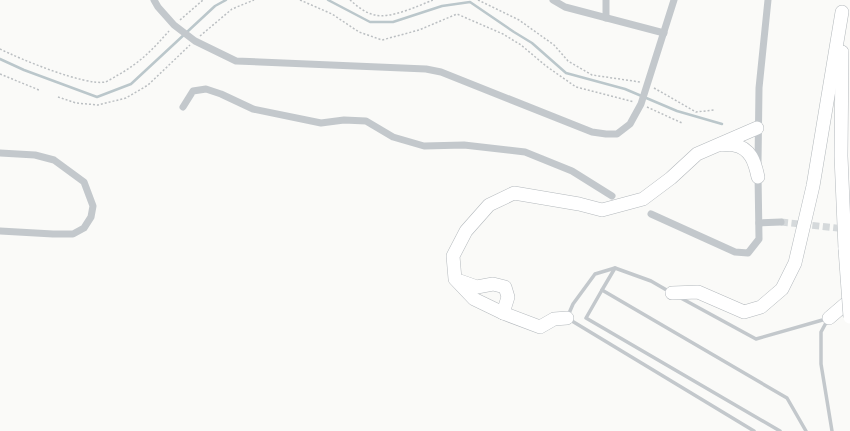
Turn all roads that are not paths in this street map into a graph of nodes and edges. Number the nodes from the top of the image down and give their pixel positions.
1 (154, 0) edge
2 (552, 0) edge
3 (606, 0) edge
4 (674, 0) edge
5 (768, 0) edge
6 (842, 6) edge
7 (606, 18) junction
8 (664, 33) junction
9 (183, 107) dead end
10 (757, 128) junction
11 (717, 145) junction
12 (0, 153) edge
13 (758, 177) junction
14 (612, 196) dead end
15 (651, 214) dead end
16 (781, 222) tunnel mouth
17 (759, 223) junction
18 (0, 231) edge
19 (615, 268) junction
20 (455, 279) junction
21 (602, 290) junction
22 (672, 293) junction
23 (850, 300) edge
24 (503, 313) junction
25 (850, 317) edge
26 (567, 318) junction
27 (829, 318) junction
28 (752, 430) edge
29 (780, 431) edge
30 (806, 431) edge
31 (832, 431) edge

1 - 8 street
2 - 7 street
3 - 7 street
4 - 8 street
5 - 10 street
6 - 22 highway
6 - 25 highway, bridge
7 - 8 street
9 - 14 street
10 - 11 highway
10 - 13 street
11 - 13 highway
11 - 20 highway
12 - 18 street
13 - 17 street
15 - 17 street
16 - 17 street
19 - 21 lane
19 - 22 lane
19 - 26 lane
20 - 24 highway
20 - 24 highway
21 - 29 lane
21 - 30 lane
22 - 27 lane
23 - 27 highway
24 - 26 highway
26 - 28 lane
27 - 31 lane

